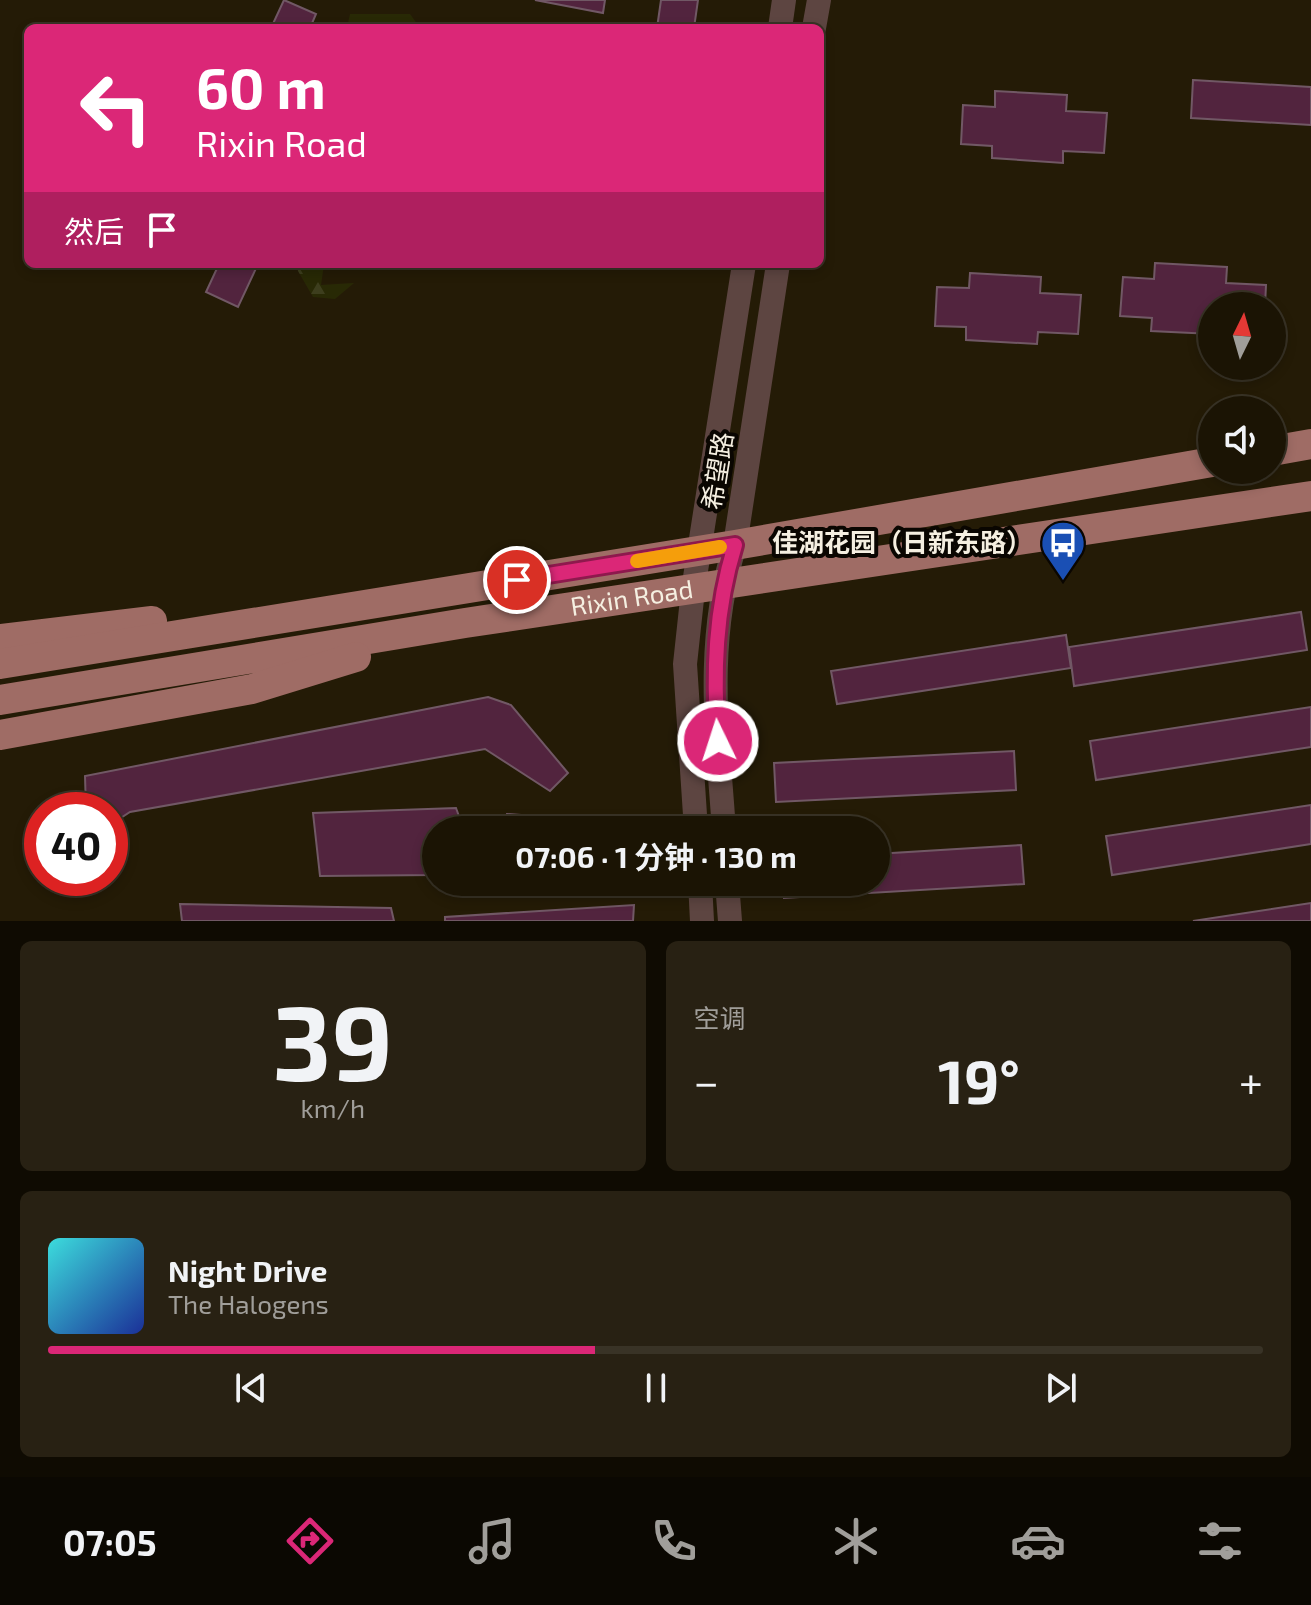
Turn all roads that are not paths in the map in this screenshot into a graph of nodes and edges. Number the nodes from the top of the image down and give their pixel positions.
1 (784, 0) edge
2 (819, 0) edge
3 (781, 24) edge
4 (815, 24) edge
5 (743, 268) edge
6 (777, 268) edge
7 (1311, 444) edge
8 (1286, 448) edge
9 (1198, 464) edge
10 (1311, 496) edge
11 (735, 545) junction
12 (700, 550) junction
13 (723, 584) junction
14 (693, 590) junction
15 (425, 595) junction
16 (465, 623) junction
17 (0, 639) edge
18 (0, 664) edge
19 (0, 700) edge
20 (0, 735) edge
21 (695, 816) edge
22 (723, 816) edge
23 (701, 896) edge
24 (728, 896) edge
25 (702, 921) edge
26 (730, 921) edge

1 - 3 street
2 - 4 street
5 - 12 street, 希望路
6 - 11 street, 希望路
7 - 8 main road
9 - 11 main road, Rixin Road
10 - 13 main road, Rixin Road
11 - 12 main road, Rixin Road
11 - 13 street, 希望路
12 - 14 street, 希望路
12 - 15 main road, Rixin Road
13 - 14 main road, Rixin Road
13 - 22 street, 希望路
14 - 16 main road, Rixin Road
14 - 21 street, 希望路
15 - 17 main road, Rixin Road
15 - 18 main road, Rixin Road
16 - 19 main road, Rixin Road
16 - 20 main road
23 - 25 street
24 - 26 street

